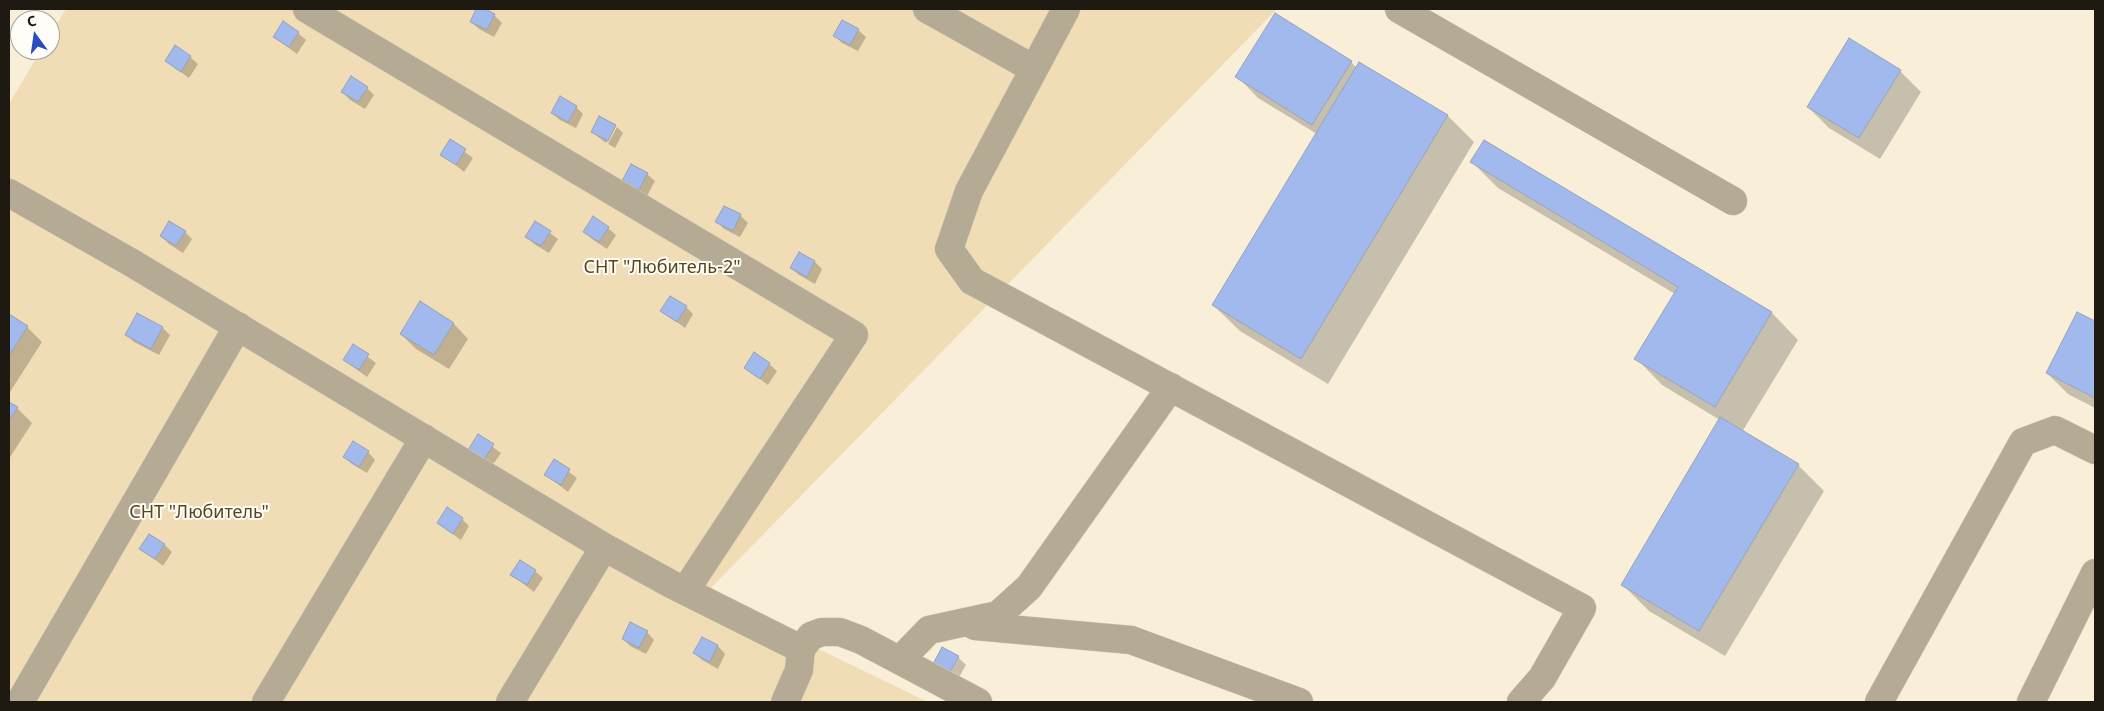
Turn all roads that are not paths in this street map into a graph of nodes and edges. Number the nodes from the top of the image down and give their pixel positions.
1 (307, 9) edge
2 (927, 9) edge
3 (1066, 9) edge
4 (1399, 9) edge
5 (1034, 69) junction
6 (9, 193) edge
7 (1732, 201) dead end
8 (238, 326) junction
9 (1171, 387) junction
10 (424, 438) junction
11 (2095, 450) edge
12 (604, 547) junction
13 (2095, 573) edge
14 (685, 590) junction
15 (957, 624) junction
16 (801, 649) junction
17 (900, 660) junction
18 (20, 702) edge
19 (266, 702) edge
20 (510, 702) edge
21 (785, 702) edge
22 (978, 702) edge
23 (1300, 702) edge
24 (1521, 702) edge
25 (1879, 702) edge
26 (2031, 702) edge

1 - 14 street
2 - 5 street
3 - 5 street
4 - 7 street
5 - 9 street
6 - 8 street
8 - 10 street
8 - 18 street
9 - 15 street
9 - 24 street
10 - 12 street
10 - 19 street
11 - 25 street
12 - 14 street
12 - 20 street
13 - 26 street
14 - 16 street
15 - 17 street
15 - 23 street
16 - 17 street
16 - 21 street
17 - 22 street

